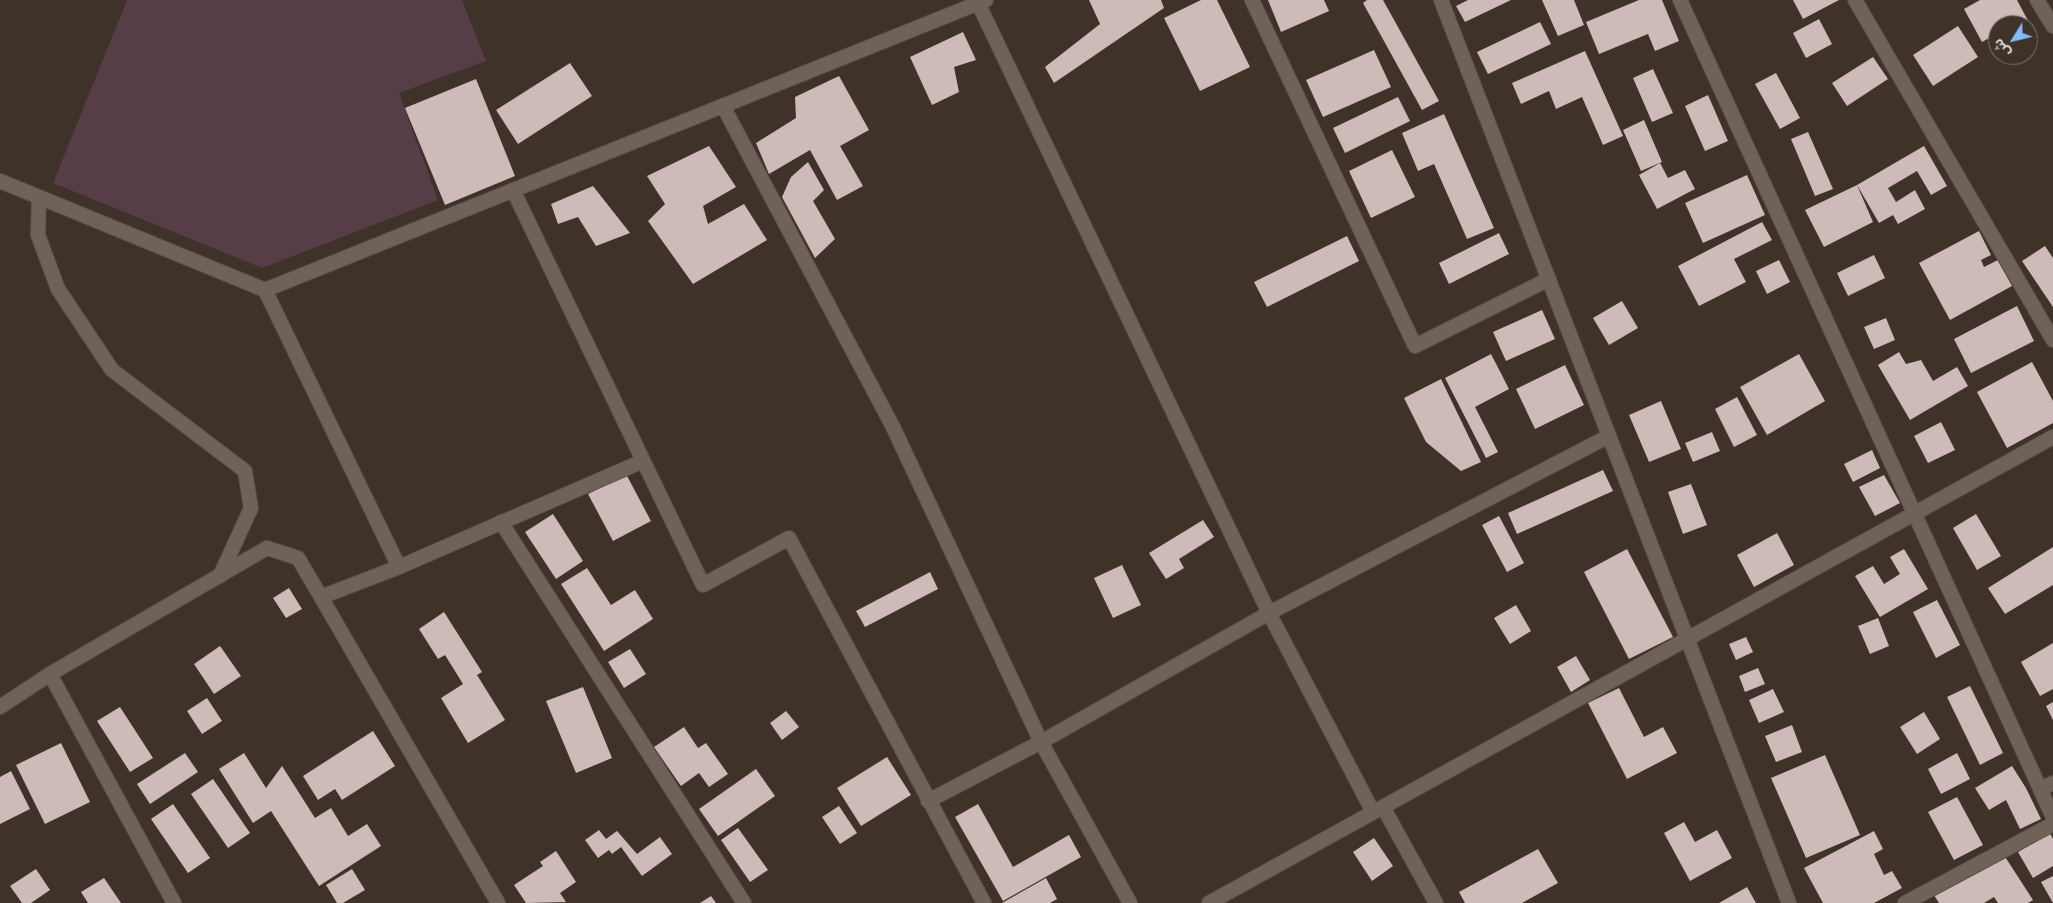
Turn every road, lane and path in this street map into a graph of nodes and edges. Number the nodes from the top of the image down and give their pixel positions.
1 (1252, 0) edge
2 (1441, 0) edge
3 (1680, 0) edge
4 (1855, 0) edge
5 (2037, 0) edge
6 (982, 2) edge
7 (2053, 26) edge
8 (723, 106) junction
9 (0, 181) edge
10 (513, 190) junction
11 (39, 197) junction
12 (1549, 279) junction
13 (265, 290) junction
14 (2053, 340) edge
15 (1609, 436) junction
16 (2053, 437) edge
17 (642, 461) junction
18 (1914, 513) junction
19 (501, 522) junction
20 (399, 567) junction
21 (220, 576) junction
22 (322, 597) junction
23 (1269, 613) junction
24 (1687, 638) junction
25 (50, 674) junction
26 (0, 707) edge
27 (1041, 742) junction
28 (2053, 783) edge
29 (2040, 789) junction
30 (928, 801) junction
31 (1378, 810) junction
32 (2053, 817) edge
33 (2053, 824) edge
34 (174, 903) edge
35 (498, 903) edge
36 (744, 903) edge
37 (984, 903) edge
38 (1130, 903) edge
39 (1209, 903) edge
40 (1436, 903) edge
41 (1789, 903) edge
42 (1904, 903) edge

1 - 12 street
2 - 12 street
3 - 18 street
4 - 14 street
5 - 7 street
6 - 8 street
6 - 23 street
8 - 10 street
8 - 27 street
9 - 11 street
10 - 13 street
10 - 17 street
11 - 13 street
11 - 21 street
12 - 15 street
13 - 20 street
15 - 23 street
15 - 24 street
16 - 18 street
17 - 19 street
17 - 30 street
18 - 24 street
18 - 29 street
19 - 20 street
19 - 36 street
20 - 22 street
21 - 22 street
21 - 25 street
22 - 35 street
23 - 27 street
23 - 31 street
24 - 31 street
24 - 41 street
25 - 26 street
25 - 34 street
27 - 30 street
27 - 38 street
28 - 29 street
29 - 32 street
30 - 37 street
31 - 39 street
31 - 40 street
33 - 42 street

